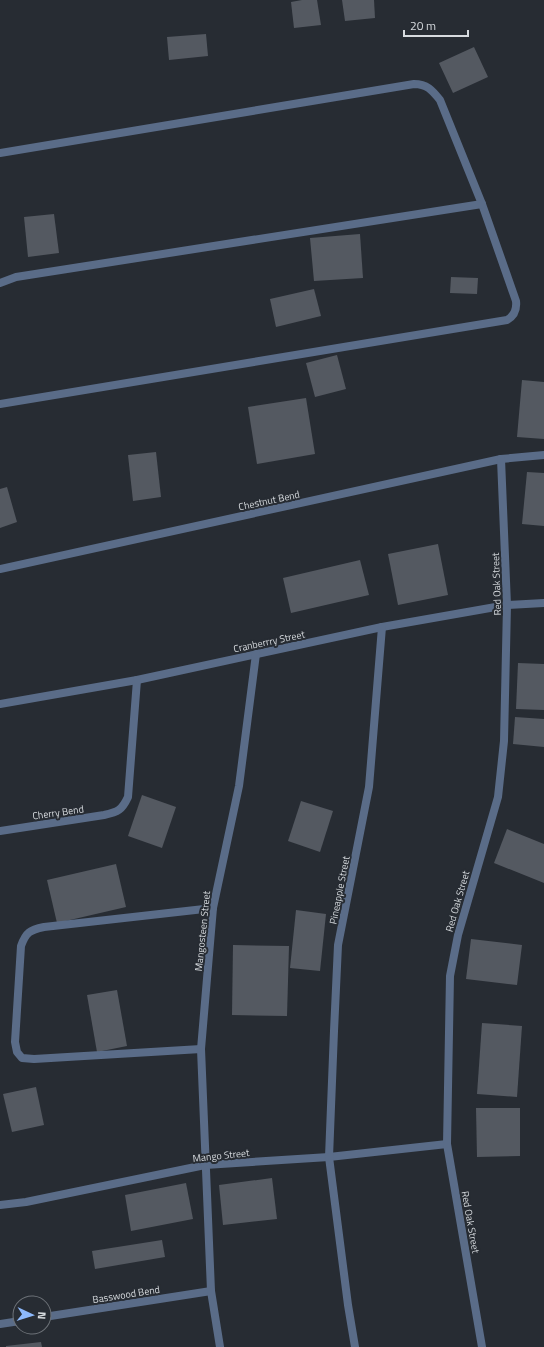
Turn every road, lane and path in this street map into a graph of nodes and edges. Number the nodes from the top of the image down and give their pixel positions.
1 (0, 153) edge
2 (482, 204) junction
3 (0, 283) edge
4 (0, 404) edge
5 (544, 455) edge
6 (501, 459) junction
7 (0, 569) edge
8 (544, 603) edge
9 (507, 605) junction
10 (382, 627) junction
11 (256, 654) junction
12 (137, 680) junction
13 (0, 704) edge
14 (0, 831) edge
15 (213, 908) junction
16 (201, 1049) junction
17 (447, 1144) junction
18 (329, 1157) junction
19 (205, 1165) junction
20 (0, 1205) edge
21 (211, 1291) junction
22 (52, 1316) edge
23 (12, 1322) edge
24 (0, 1324) edge
25 (220, 1347) edge
26 (355, 1347) edge
27 (482, 1347) edge

1 - 2 street
2 - 3 street
2 - 4 street
5 - 6 street, Chestnut Bend
6 - 7 street, Chestnut Bend
6 - 9 street, Red Oak Street
8 - 9 street, Cranberrry Street
9 - 10 street, Cranberrry Street
9 - 17 street, Red Oak Street
10 - 11 street, Cranberrry Street
10 - 18 street, Pineapple Street
11 - 12 street, Cranberrry Street
11 - 15 street, Mangosteen Street
12 - 13 street, Cranberrry Street
12 - 14 street, Cherry Bend
15 - 16 street, Mangosteen Street
15 - 16 street
16 - 19 street, Mangosteen Street
17 - 18 street, Mango Street
17 - 27 street, Red Oak Street
18 - 19 street, Mango Street
18 - 26 street, Pineapple Street
19 - 20 street, Mango Street
19 - 21 street, Mangosteen Street
21 - 22 street, Basswood Bend
21 - 25 street, Mangosteen Street
23 - 24 street

